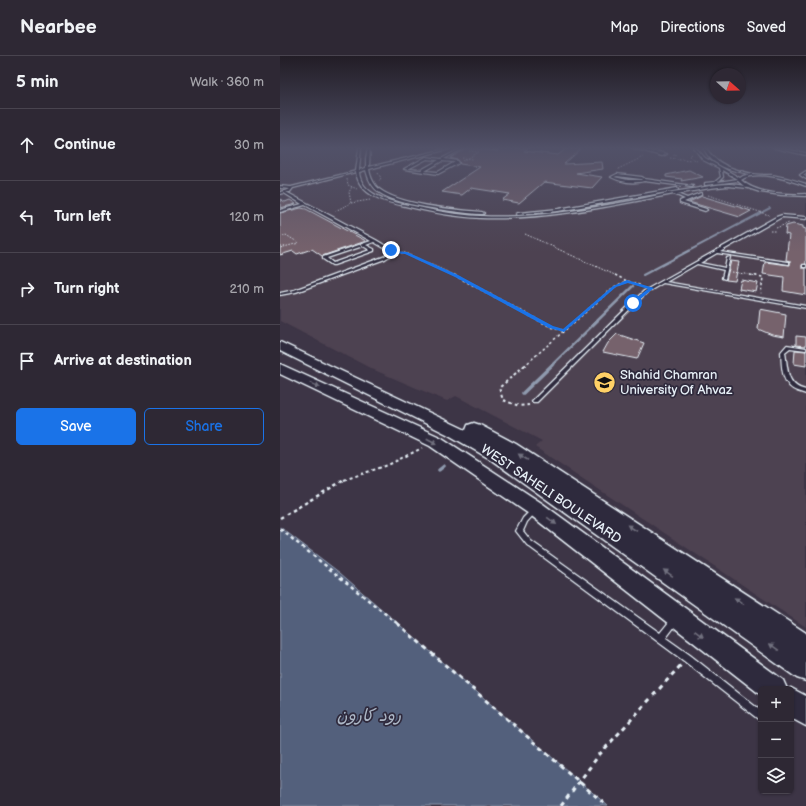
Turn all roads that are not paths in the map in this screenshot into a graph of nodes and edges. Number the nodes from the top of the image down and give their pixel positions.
1 (309, 183) edge
2 (361, 183) edge
3 (373, 183) edge
4 (668, 183) edge
5 (710, 183) edge
6 (744, 183) edge
7 (692, 186) junction
8 (280, 187) edge
9 (748, 187) junction
10 (290, 188) junction
11 (280, 193) edge
12 (286, 193) junction
13 (673, 193) junction
14 (647, 194) junction
15 (700, 194) road end
16 (633, 196) junction
17 (806, 196) edge
18 (653, 197) junction
19 (639, 199) junction
20 (687, 199) junction
21 (304, 204) junction
22 (705, 210) dead end
23 (280, 211) edge
24 (806, 218) edge
25 (375, 241) junction
26 (364, 245) junction
27 (716, 252) junction
28 (729, 258) dead end
29 (696, 263) junction
30 (788, 263) dead end
31 (726, 270) junction
32 (724, 278) dead end
33 (662, 282) junction
34 (280, 294) edge
35 (806, 307) edge
36 (280, 334) edge
37 (280, 346) edge
38 (806, 349) edge
39 (280, 368) edge
40 (806, 392) edge
41 (535, 402) road end
42 (536, 509) junction
43 (677, 617) junction
44 (660, 639) junction
45 (806, 647) edge
46 (806, 669) edge
47 (770, 686) edge
48 (794, 704) edge
49 (806, 713) edge
50 (758, 714) edge

1 - 10 lane
2 - 19 lane
3 - 16 lane
4 - 7 lane
5 - 7 lane
6 - 9 lane
7 - 14 lane
8 - 10 lane
9 - 13 lane
9 - 17 lane
10 - 12 lane
11 - 12 lane
12 - 21 lane
13 - 18 lane
13 - 20 lane
14 - 16 lane
14 - 18 lane
15 - 20 lane
16 - 19 lane
18 - 19 lane
20 - 22 lane
21 - 23 lane
21 - 25 lane
24 - 27 lane
25 - 26 lane
25 - 34 lane
26 - 26 lane
27 - 29 lane
27 - 30 lane
28 - 31 lane
29 - 31 lane
29 - 33 lane
31 - 32 lane
33 - 35 lane
33 - 41 lane
45 -> 36 main road, WEST SAHELI BOULEVARD
46 -> 37 main road, WEST SAHELI BOULEVARD
38 - 40 lane
39 -> 42 main road, WEST SAHELI BOULEVARD
42 -> 43 main road, WEST SAHELI BOULEVARD
42 - 44 lane
43 - 44 lane
43 -> 47 main road, WEST SAHELI BOULEVARD
44 - 50 lane
48 - 49 main road

